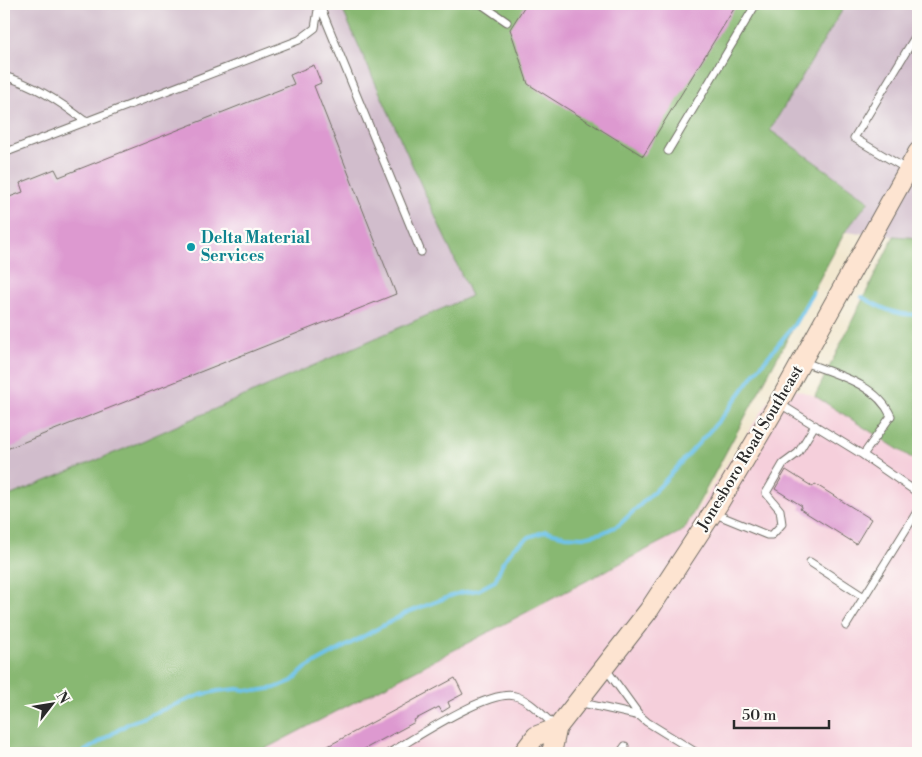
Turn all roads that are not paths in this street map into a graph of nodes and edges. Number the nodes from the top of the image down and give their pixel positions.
1 (483, 4) edge
2 (756, 4) edge
3 (319, 5) edge
4 (507, 22) dead end
5 (918, 32) edge
6 (4, 76) edge
7 (86, 122) junction
8 (668, 151) dead end
9 (918, 152) edge
10 (4, 153) edge
11 (908, 170) junction
12 (421, 252) dead end
13 (801, 361) junction
14 (778, 402) junction
15 (815, 425) junction
16 (864, 456) junction
17 (918, 493) edge
18 (918, 510) edge
19 (713, 512) junction
20 (810, 562) dead end
21 (864, 597) junction
22 (846, 626) dead end
23 (604, 667) junction
24 (578, 702) junction
25 (640, 716) junction
26 (557, 728) junction
27 (624, 746) dead end
28 (552, 752) edge
29 (389, 753) edge
30 (523, 753) edge
31 (620, 753) edge
32 (697, 753) edge

1 - 4 lane
2 - 8 lane
3 - 7 lane
3 - 12 lane
5 - 11 lane
6 - 7 lane
7 - 10 lane
9 - 11 main road, Jonesboro Road Southeast
11 - 13 main road, Jonesboro Road Southeast
13 - 14 main road, Jonesboro Road Southeast
13 - 16 lane
14 - 15 lane
14 - 19 main road, Jonesboro Road Southeast
15 - 16 lane
15 - 19 lane
16 - 17 lane
18 - 21 lane
19 - 23 main road, Jonesboro Road Southeast
20 - 21 lane
21 - 22 lane
23 - 24 main road, Jonesboro Road Southeast
23 - 25 lane
24 - 25 lane
24 - 26 main road, Jonesboro Road Southeast
25 - 32 lane
26 - 28 main road, Jonesboro Road Southeast
26 - 29 lane
26 - 30 main road, Jonesboro Road Southeast
27 - 31 lane

